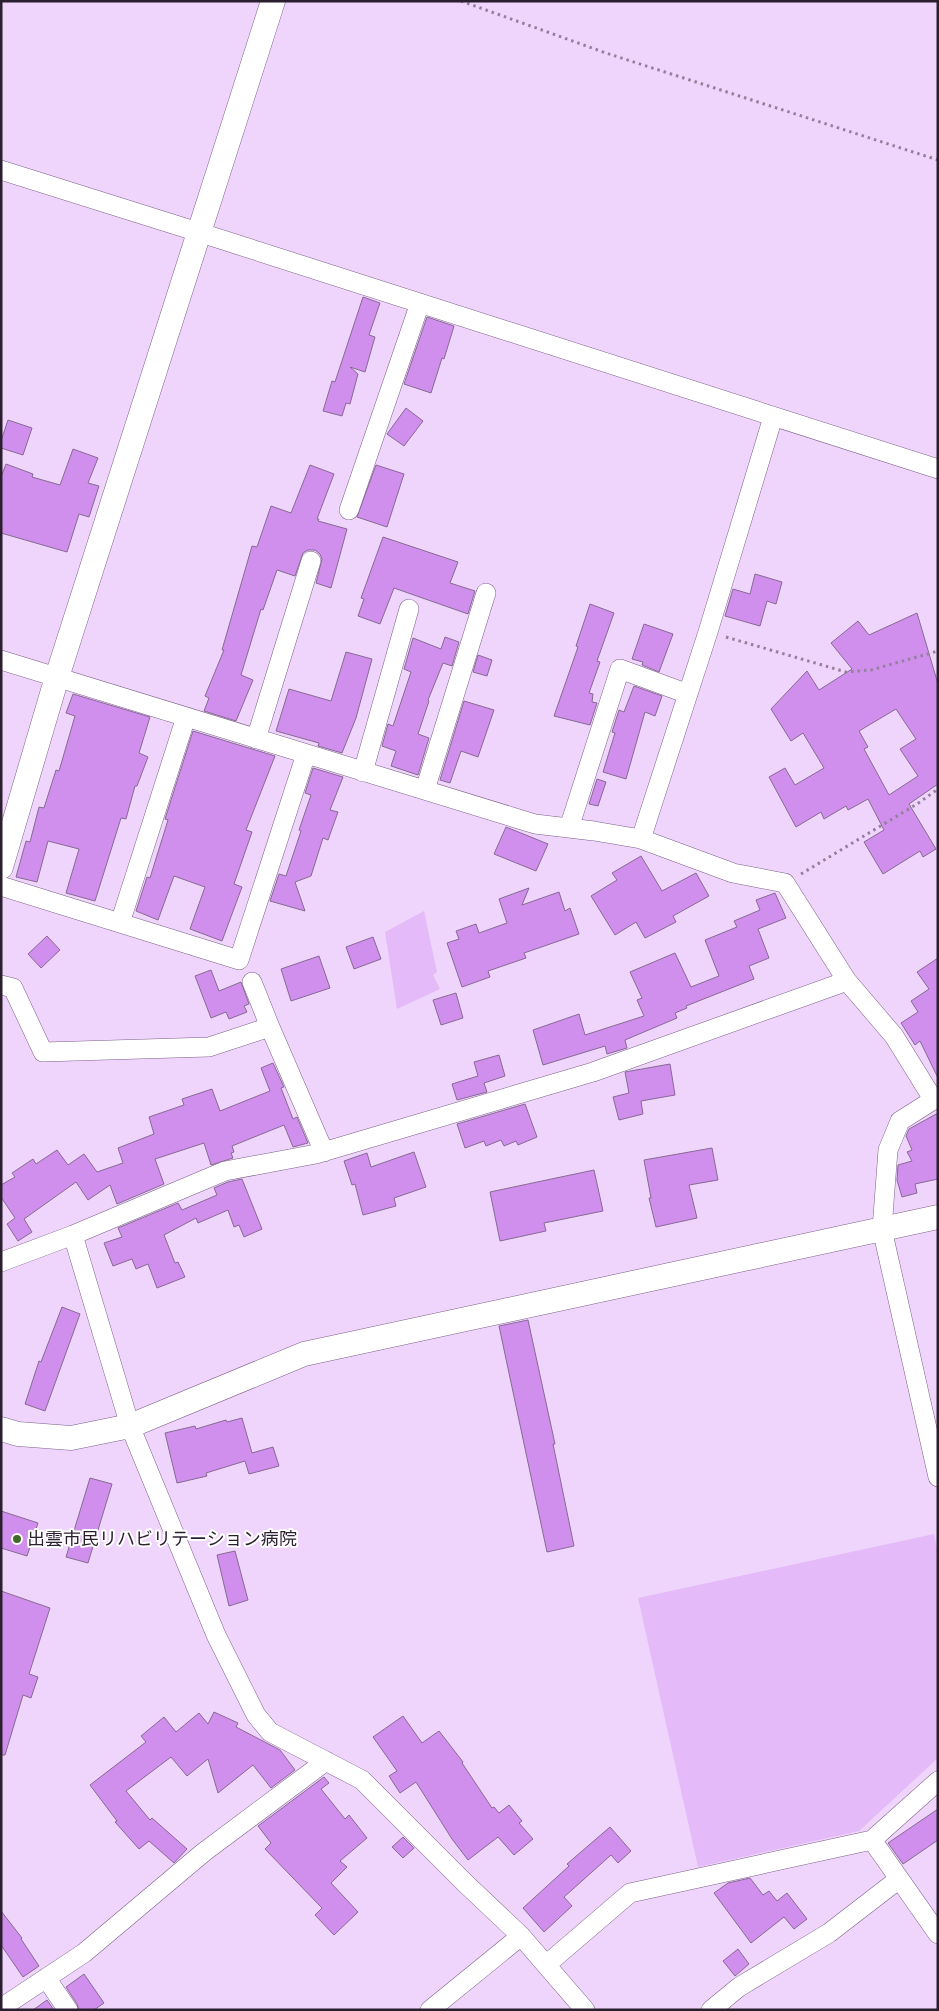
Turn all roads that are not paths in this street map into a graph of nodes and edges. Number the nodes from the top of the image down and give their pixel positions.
1 (273, 1) edge
2 (1, 170) edge
3 (198, 232) junction
4 (420, 303) junction
5 (774, 417) junction
6 (938, 469) edge
7 (349, 510) dead end
8 (311, 561) dead end
9 (486, 593) dead end
10 (409, 610) dead end
11 (1, 660) edge
12 (57, 677) junction
13 (688, 694) junction
14 (186, 717) junction
15 (256, 739) junction
16 (306, 754) junction
17 (363, 772) junction
18 (425, 790) junction
19 (569, 828) junction
20 (641, 839) junction
21 (1, 867) edge
22 (1, 886) edge
23 (120, 923) junction
24 (847, 981) junction
25 (252, 982) dead end
26 (1, 985) edge
27 (270, 1027) junction
28 (936, 1098) edge
29 (324, 1152) junction
30 (938, 1217) edge
31 (882, 1229) junction
32 (73, 1235) junction
33 (1, 1262) edge
34 (130, 1426) junction
35 (1, 1429) edge
36 (938, 1477) edge
37 (326, 1761) junction
38 (938, 1781) edge
39 (872, 1840) junction
40 (899, 1879) junction
41 (938, 1934) edge
42 (521, 1936) junction
43 (546, 1965) junction
44 (46, 1978) junction
45 (1, 2008) edge
46 (68, 2010) edge
47 (430, 2010) edge
48 (585, 2010) edge
49 (711, 2010) edge

1 - 3 street
2 - 3 street
3 - 4 street
3 - 12 street
4 - 5 street
4 - 7 street
5 - 6 street
5 - 13 street
8 - 15 street
9 - 18 street
10 - 17 street
11 - 12 street
12 - 14 street
12 - 21 street
13 - 19 street
13 - 20 street
14 - 15 street
14 - 23 street
15 - 16 street
16 - 17 street
16 - 23 street
17 - 18 street
18 - 19 street
19 - 20 street
20 - 24 street
22 - 23 street
24 - 28 street
24 - 29 street
25 - 27 street
26 - 27 street
27 - 29 street
28 - 31 street
29 - 32 street
30 - 31 street
31 - 34 street
31 - 36 street
32 - 33 street
32 - 34 street
34 - 35 street
34 - 37 street
37 - 42 street
37 - 44 street
38 - 39 street
39 - 40 street
39 - 43 street
40 - 41 street
40 - 49 street
42 - 43 street
42 - 47 street
43 - 48 street
44 - 45 street
44 - 46 street

